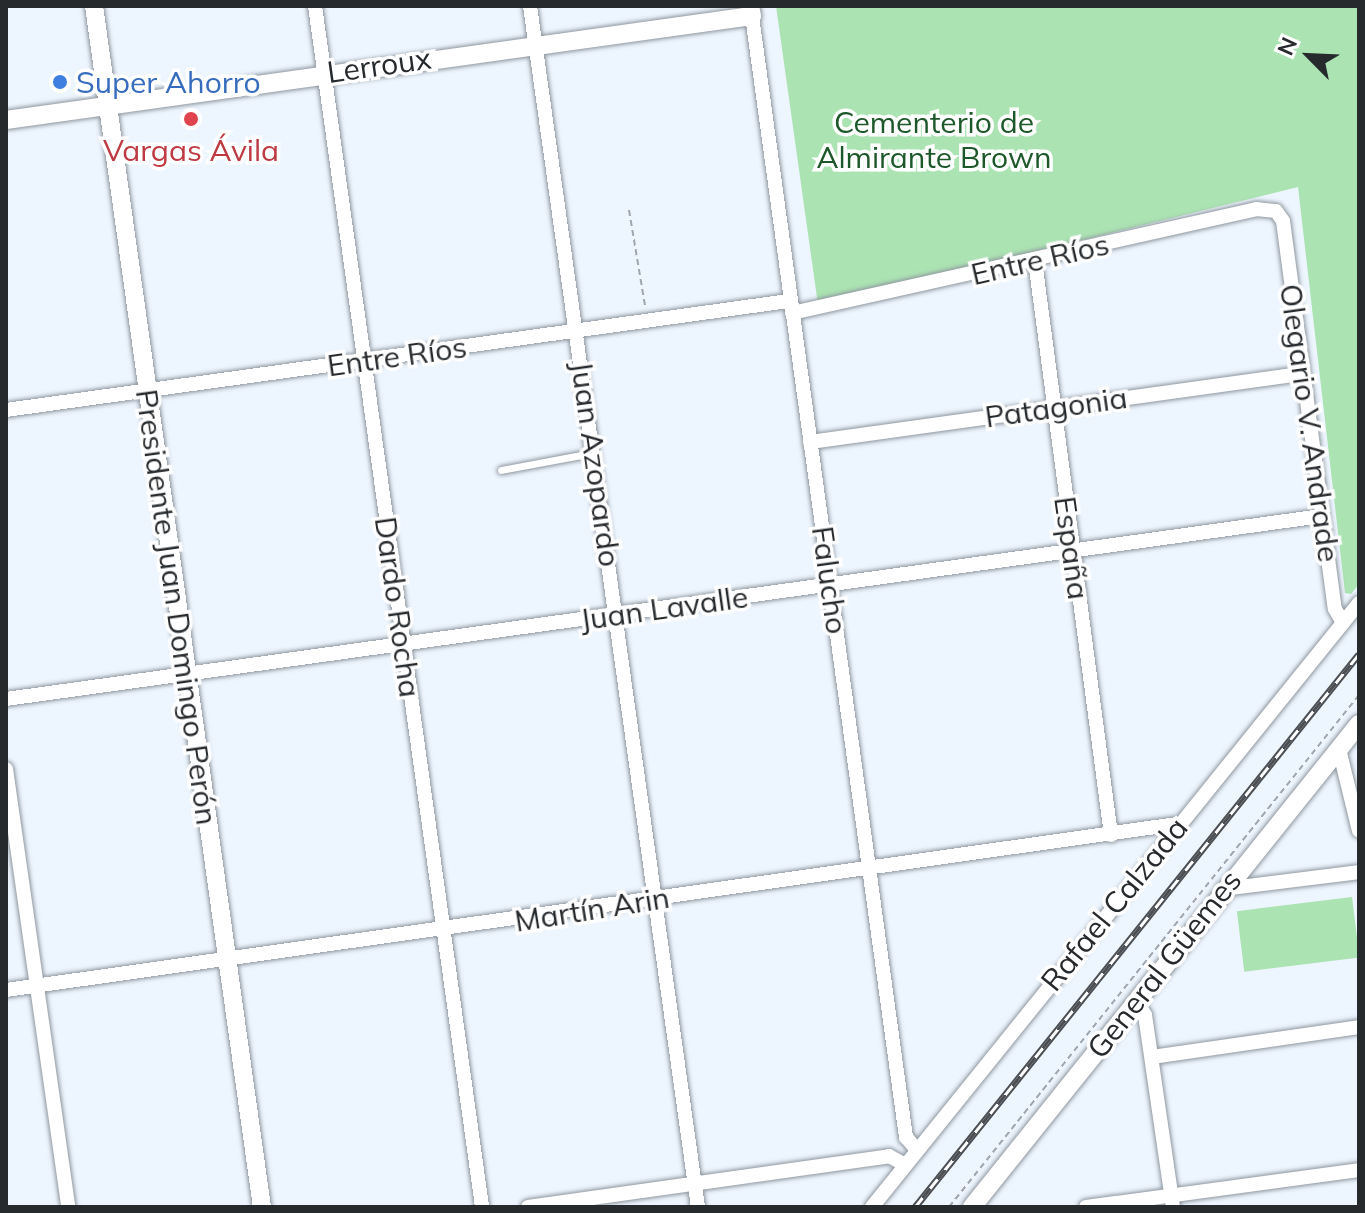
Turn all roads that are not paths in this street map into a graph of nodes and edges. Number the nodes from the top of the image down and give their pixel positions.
1 (94, 6) edge
2 (315, 6) edge
3 (530, 6) edge
4 (751, 11) edge
5 (535, 42) junction
6 (324, 73) junction
7 (107, 106) junction
8 (6, 120) edge
9 (1283, 221) joint
10 (1035, 261) junction
11 (790, 307) junction
12 (577, 330) junction
13 (364, 361) junction
14 (1302, 374) junction
15 (148, 390) junction
16 (1053, 406) junction
17 (6, 410) edge
18 (810, 442) junction
19 (594, 452) junction
20 (501, 470) dead end
21 (1322, 516) junction
22 (1072, 550) junction
23 (832, 583) junction
24 (1359, 603) edge
25 (617, 615) junction
26 (1343, 623) junction
27 (403, 644) junction
28 (186, 673) junction
29 (6, 699) edge
30 (1359, 724) edge
31 (1339, 749) junction
32 (6, 769) edge
33 (1177, 824) junction
34 (1359, 831) edge
35 (1111, 835) junction
36 (868, 871) junction
37 (1359, 872) edge
38 (1223, 889) junction
39 (654, 899) junction
40 (441, 932) junction
41 (227, 961) junction
42 (37, 986) junction
43 (6, 990) edge
44 (1135, 1000) junction
45 (1359, 1027) edge
46 (1152, 1057) junction
47 (917, 1150) junction
48 (905, 1165) junction
49 (1359, 1170) edge
50 (695, 1185) junction
51 (1172, 1201) edge
52 (68, 1207) edge
53 (262, 1207) edge
54 (482, 1207) edge
55 (528, 1207) edge
56 (698, 1207) edge
57 (872, 1207) edge
58 (972, 1207) edge
59 (1086, 1207) edge

1 - 7 street, Presidente Juan Domingo Perón
2 - 6 street, Dardo Rocha
3 - 5 street, Juan Azopardo
4 - 5 street, Lerroux
4 - 11 street, Falucho
5 - 6 street, Lerroux
5 - 12 street, Juan Azopardo
6 - 7 street, Lerroux
6 - 13 street, Dardo Rocha
7 - 8 street, Lerroux
7 - 15 street, Presidente Juan Domingo Perón
9 - 10 street, Entre Ríos
9 - 14 street, Olegario V. Andrade
10 - 11 street, Entre Ríos
10 - 16 street, España
11 - 12 street, Entre Ríos
11 - 18 street, Falucho
12 - 13 street, Entre Ríos
12 - 19 street, Juan Azopardo
13 - 15 street, Entre Ríos
13 - 27 street, Dardo Rocha
14 - 16 street, Patagonia
14 - 21 street, Olegario V. Andrade
15 - 17 street, Entre Ríos
15 - 28 street, Presidente Juan Domingo Perón
16 - 18 street, Patagonia
16 - 22 street, España
18 - 23 street, Falucho
19 - 20 lane
19 - 25 street, Juan Azopardo
21 - 22 street, Juan Lavalle
21 - 26 street, Olegario V. Andrade
22 - 23 street, Juan Lavalle
22 - 35 street, España
23 - 25 street, Juan Lavalle
23 - 36 street, Falucho
24 - 26 street, Rafael Calzada
25 - 27 street, Juan Lavalle
25 - 39 street, Juan Azopardo
26 - 33 street, Rafael Calzada
27 - 28 street, Juan Lavalle
27 - 40 street, Dardo Rocha
28 - 29 street, Juan Lavalle
28 - 41 street, Presidente Juan Domingo Perón
30 - 31 street, General Güemes
31 - 34 street
31 - 38 street, General Güemes
32 - 42 street
33 - 35 street, Martín Arin
33 - 47 street, Rafael Calzada
35 - 36 street, Martín Arin
36 - 39 street, Martín Arin
36 - 47 street, Falucho
37 - 38 street
38 - 44 street, General Güemes
39 - 40 street, Martín Arin
39 - 50 street, Juan Azopardo
40 - 41 street, Martín Arin
40 - 54 street, Dardo Rocha
41 - 42 street, Martín Arin
41 - 53 street, Presidente Juan Domingo Perón
42 - 43 street, Martín Arin
42 - 52 street
44 - 46 street
44 - 58 street, General Güemes
45 - 46 street
46 - 51 street
47 - 48 street, Rafael Calzada
48 - 50 street
48 - 57 street, Rafael Calzada
49 - 51 street
50 - 55 street
50 - 56 street, Juan Azopardo
51 - 59 street

